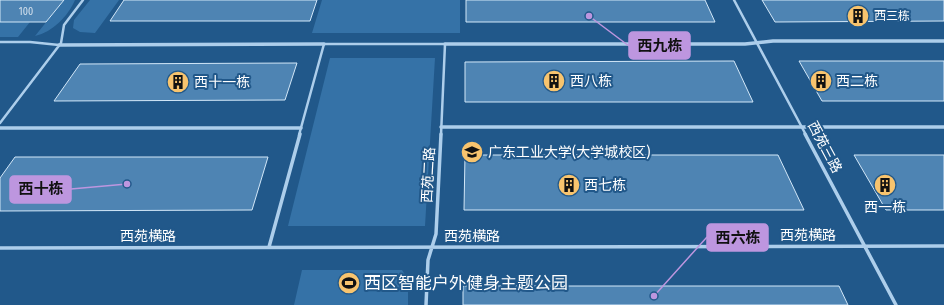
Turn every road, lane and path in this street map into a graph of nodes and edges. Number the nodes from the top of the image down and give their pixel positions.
1 (83, 0) edge
2 (734, 0) edge
3 (944, 41) edge
4 (0, 42) edge
5 (757, 43) junction
6 (324, 44) junction
7 (445, 44) junction
8 (59, 45) junction
9 (0, 123) edge
10 (802, 127) junction
11 (944, 127) edge
12 (0, 128) edge
13 (301, 128) junction
14 (441, 128) junction
15 (865, 246) junction
16 (944, 246) edge
17 (269, 247) junction
18 (433, 247) junction
19 (0, 248) edge
20 (426, 305) edge
21 (896, 305) edge

1 - 8 lane
2 - 5 lane, 西苑三路
3 - 5 street
4 - 8 lane
5 - 7 street
5 - 10 lane, 西苑三路
6 - 7 lane
6 - 8 street
6 - 13 lane
7 - 14 lane, 西苑二路
8 - 9 lane
10 - 11 street
10 - 14 street
10 - 15 lane, 西苑三路
12 - 13 street
13 - 17 lane
14 - 18 lane, 西苑二路
15 - 16 lane, 西苑横路
15 - 18 lane, 西苑横路
15 - 21 lane, 西苑三路
17 - 18 lane, 西苑横路
17 - 19 lane, 西苑横路
18 - 20 lane, 西苑二路

